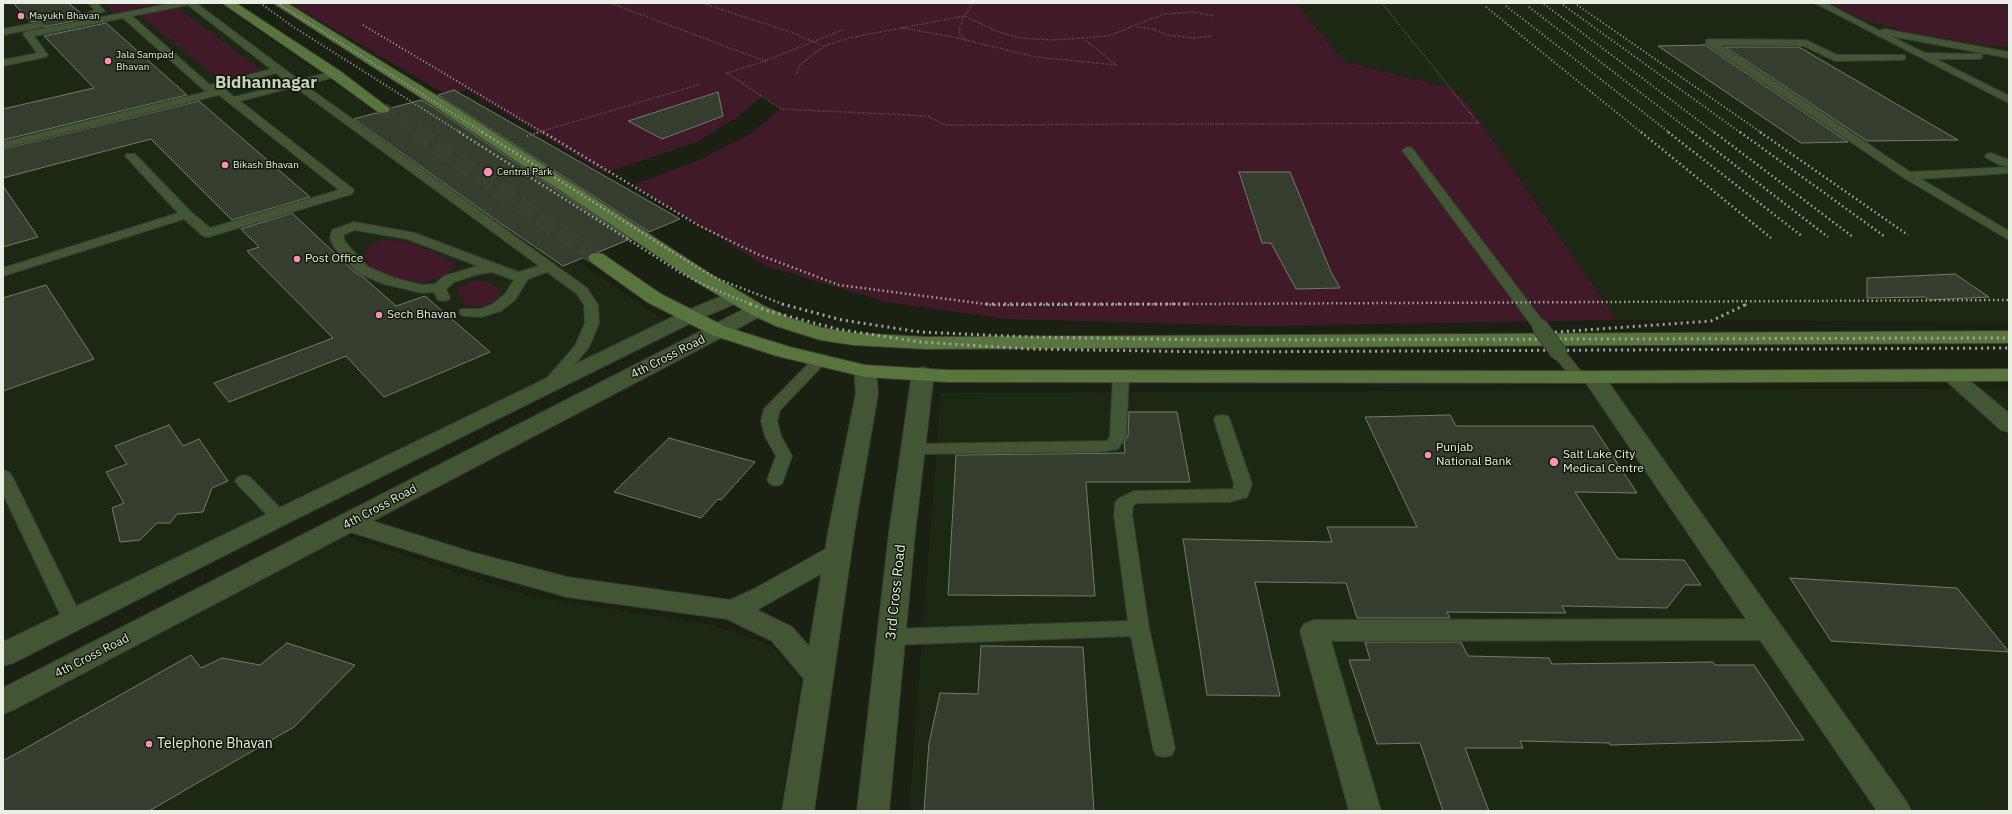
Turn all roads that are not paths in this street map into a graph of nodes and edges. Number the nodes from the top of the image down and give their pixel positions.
1 (92, 3) edge
2 (186, 3) edge
3 (192, 3) edge
4 (228, 3) edge
5 (1819, 3) edge
6 (274, 4) edge
7 (253, 8) dead end
8 (239, 11) junction
9 (124, 14) junction
10 (1836, 21) dead end
11 (1874, 31) junction
12 (3, 32) edge
13 (2009, 55) edge
14 (1921, 56) junction
15 (1902, 57) dead end
16 (3, 63) edge
17 (278, 70) junction
18 (335, 74) junction
19 (297, 84) junction
20 (208, 88) junction
21 (233, 100) junction
22 (2009, 100) edge
23 (2009, 104) edge
24 (383, 109) tunnel mouth
25 (3, 137) edge
26 (3, 145) edge
27 (1408, 150) dead end
28 (131, 156) dead end
29 (1991, 156) dead end
30 (2009, 163) edge
31 (2009, 170) edge
32 (1908, 176) junction
33 (186, 214) junction
34 (2009, 236) edge
35 (597, 258) tunnel mouth
36 (548, 267) junction
37 (491, 268) junction
38 (3, 272) edge
39 (522, 276) junction
40 (734, 297) junction
41 (757, 310) junction
42 (466, 312) dead end
43 (690, 316) junction
44 (719, 332) junction
45 (2009, 337) edge
46 (819, 361) junction
47 (865, 371) junction
48 (923, 373) junction
49 (2009, 375) edge
50 (1121, 376) junction
51 (1952, 376) junction
52 (1586, 378) junction
53 (548, 386) junction
54 (1222, 420) dead end
55 (2009, 425) edge
56 (913, 449) junction
57 (3, 476) edge
58 (776, 480) dead end
59 (244, 481) dead end
60 (279, 517) junction
61 (350, 523) junction
62 (838, 553) junction
63 (732, 610) junction
64 (73, 620) junction
65 (1139, 628) junction
66 (1768, 629) junction
67 (891, 637) junction
68 (3, 655) edge
69 (819, 677) junction
70 (3, 702) edge
71 (1164, 748) dead end
72 (798, 811) edge
73 (873, 811) edge
74 (1365, 811) edge
75 (1895, 811) edge

1 - 12 lane
2 - 9 lane
3 - 17 lane
4 - 8 main road
5 - 11 lane
6 - 40 main road
7 - 8 main road
8 - 18 main road
9 - 16 lane
9 - 20 lane
10 - 23 lane
11 - 13 lane
11 - 14 lane
13 - 14 lane
14 - 22 lane
15 - 32 lane
17 - 19 lane
17 - 20 lane
18 - 19 lane
18 - 24 main road
19 - 21 lane
19 - 36 lane
20 - 25 lane
21 - 26 lane
21 - 33 lane
27 - 52 lane, bridge
28 - 33 lane
29 - 30 lane
31 - 32 lane
32 - 34 lane
33 - 38 lane
35 - 43 main road
36 - 39 lane
36 - 53 lane
37 - 37 lane
37 - 39 lane
39 - 42 lane
40 - 41 main road
40 - 43 street
41 - 44 street, 4th Cross Road
41 - 45 main road
43 - 44 main road
43 - 53 street
44 - 46 main road
44 - 61 street, 4th Cross Road
46 - 47 main road
46 - 58 lane
47 - 48 main road
47 - 62 street
48 - 50 main road
48 - 56 street, 3rd Cross Road
49 - 51 main road
50 - 52 main road
50 - 56 lane
51 - 52 main road
51 - 55 street
52 - 66 street
53 - 60 street
54 - 65 lane
56 - 67 street, 3rd Cross Road
57 - 64 lane
59 - 60 lane
60 - 64 street
61 - 63 street
61 - 70 street, 4th Cross Road
62 - 63 street
62 - 69 street
63 - 69 street
64 - 68 street
65 - 67 lane
65 - 71 lane
66 - 74 street
66 - 75 street
67 - 73 street, 3rd Cross Road
69 - 72 street

